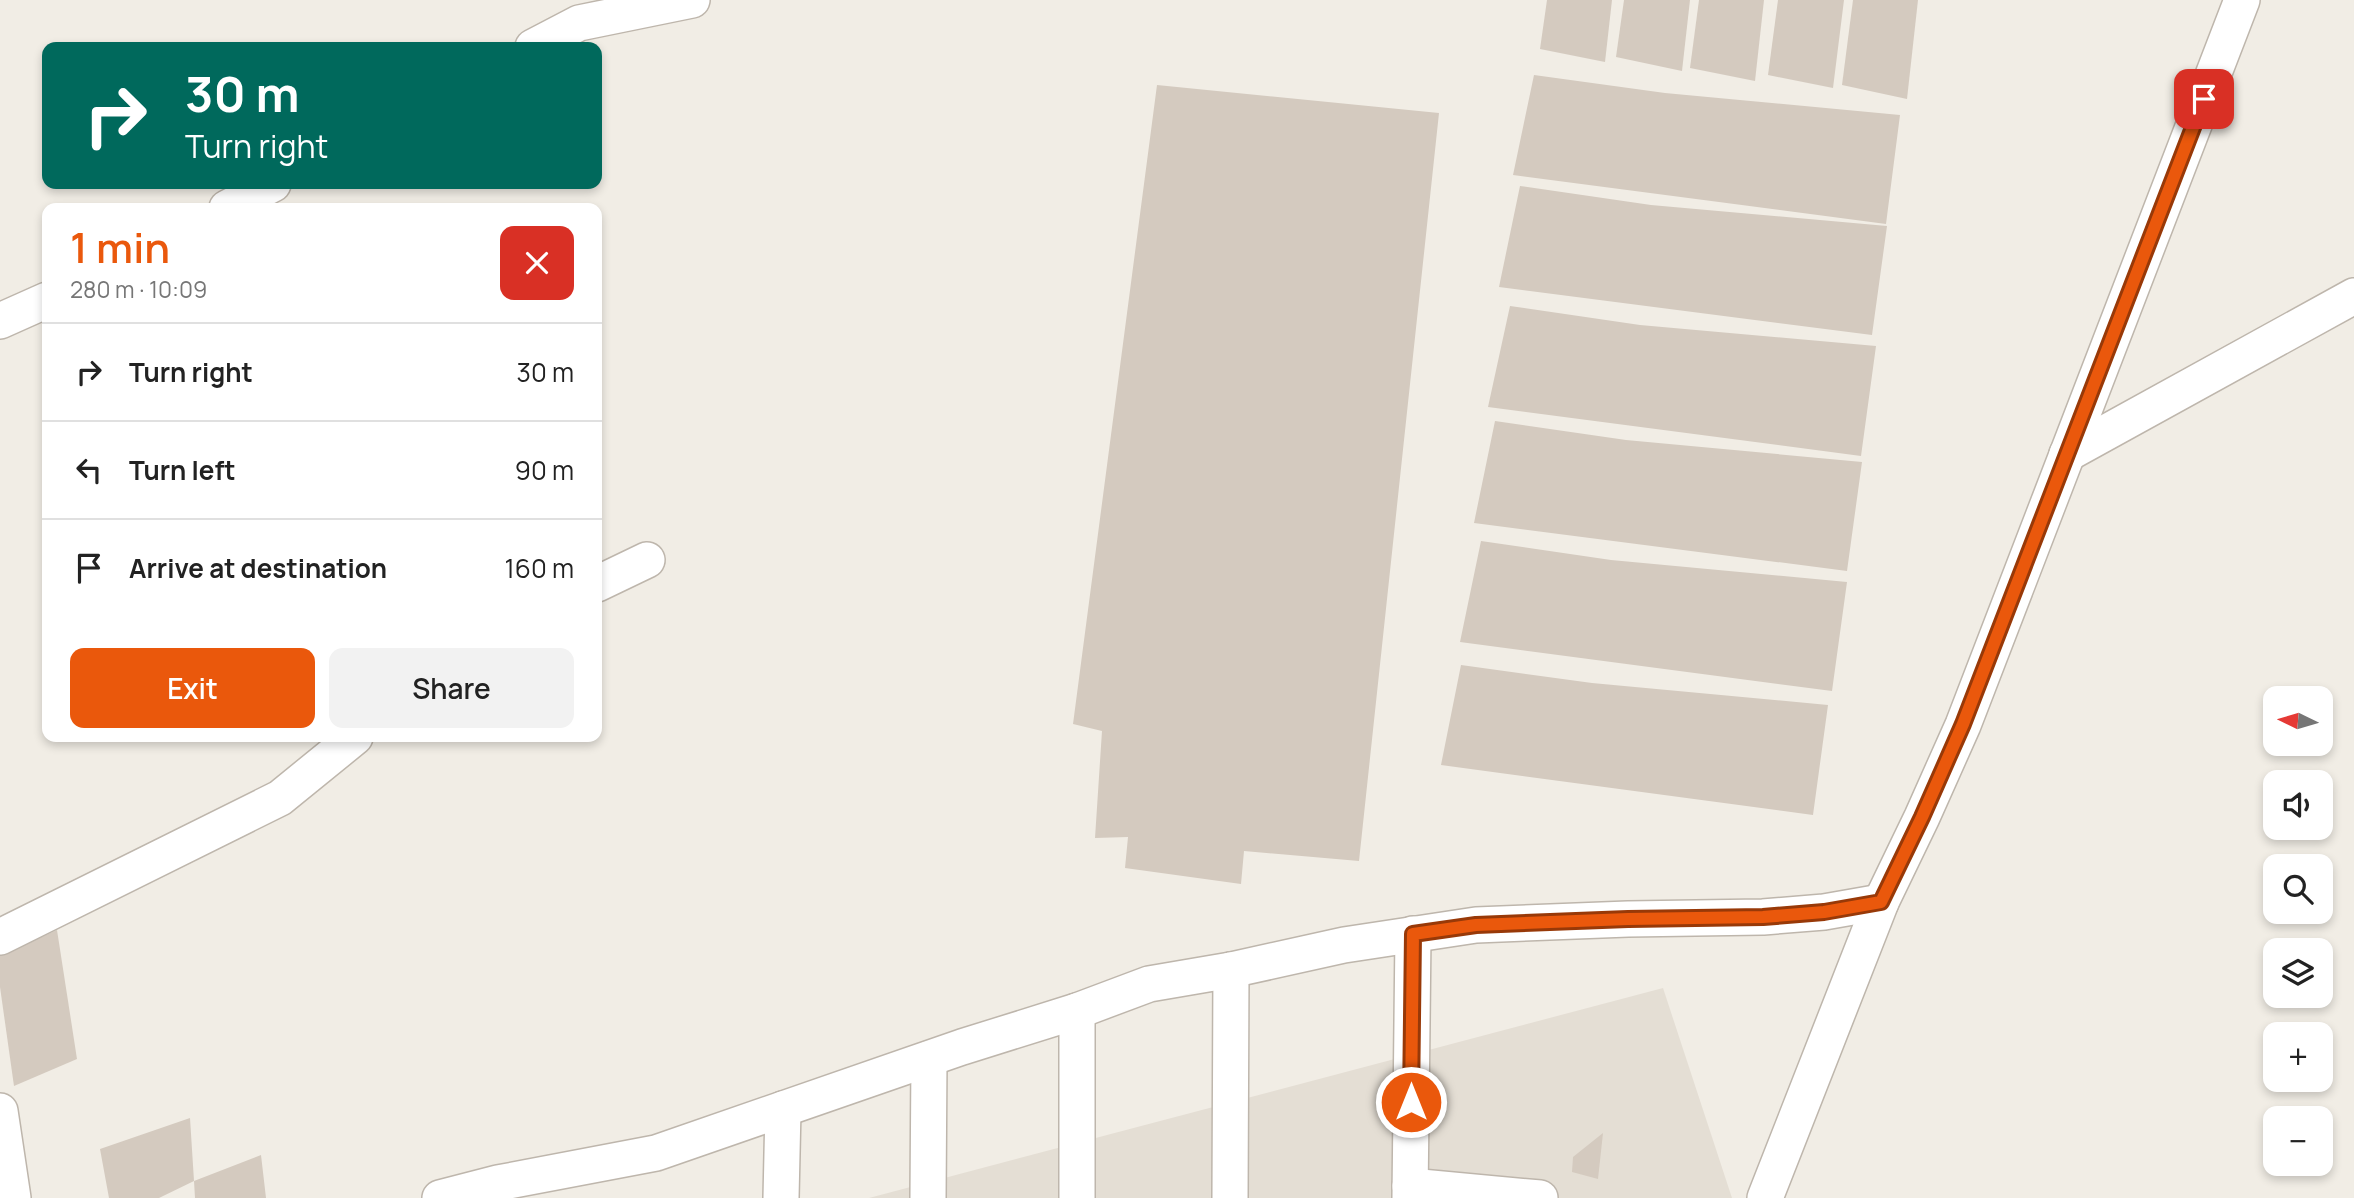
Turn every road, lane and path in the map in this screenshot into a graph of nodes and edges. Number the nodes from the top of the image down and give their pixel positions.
1 (692, 0) edge
2 (2242, 0) edge
3 (543, 42) edge
4 (263, 189) edge
5 (237, 203) edge
6 (2354, 296) edge
7 (42, 302) edge
8 (0, 321) edge
9 (2067, 454) junction
10 (647, 560) dead end
11 (602, 582) edge
12 (349, 742) edge
13 (1881, 902) junction
14 (1413, 934) junction
15 (0, 937) edge
16 (1231, 970) junction
17 (1077, 1011) junction
18 (929, 1059) junction
19 (783, 1109) junction
20 (0, 1111) edge
21 (3, 1148) edge
22 (560, 1185) edge
23 (1410, 1192) edge
24 (13, 1198) edge
25 (440, 1198) edge
26 (781, 1198) edge
27 (928, 1198) edge
28 (1077, 1198) edge
29 (1230, 1198) edge
30 (1540, 1198) edge
31 (1765, 1198) edge

1 - 3 street
2 - 9 street
4 - 5 street
6 - 9 street
7 - 8 street
9 - 13 street
10 - 11 street
12 - 15 street
13 - 14 street
13 - 31 street
14 - 16 street
14 - 23 street
16 - 17 street
16 - 29 street
17 - 18 street
17 - 28 street
18 - 19 street
18 - 27 street
19 - 22 street
19 - 26 street
20 - 21 street
21 - 24 street
22 - 25 street
23 - 30 street

